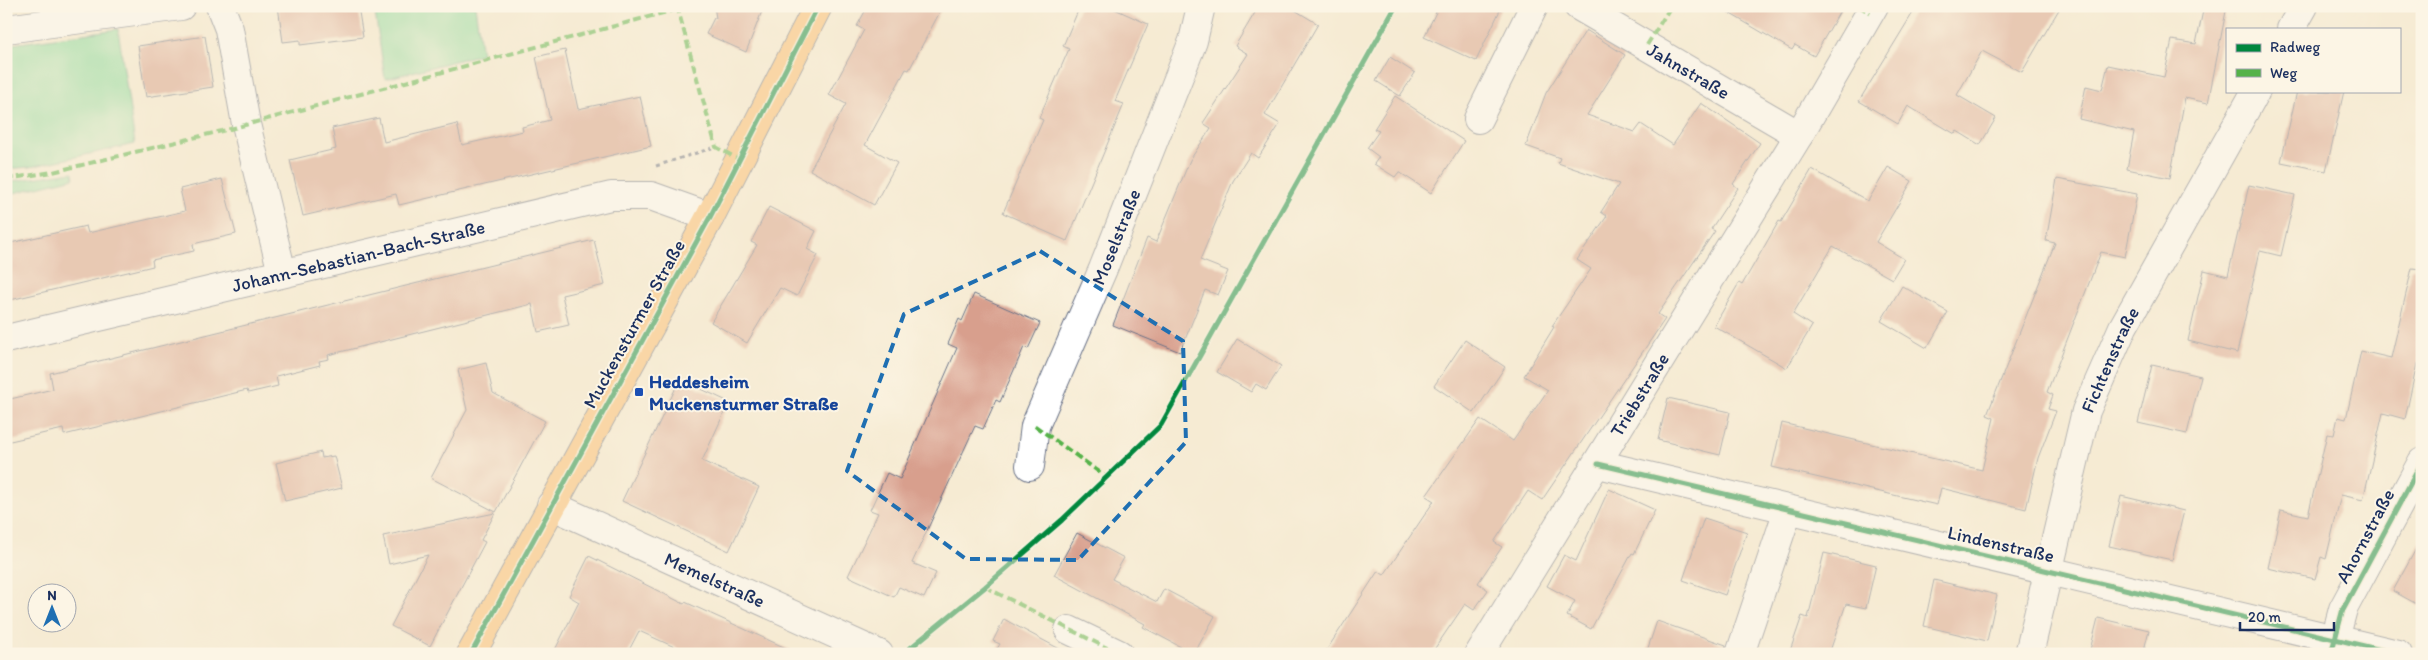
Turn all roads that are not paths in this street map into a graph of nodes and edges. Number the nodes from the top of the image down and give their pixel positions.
1 (181, 6) edge
2 (220, 6) edge
3 (818, 6) edge
4 (1201, 6) edge
5 (1534, 6) edge
6 (1578, 6) edge
7 (1874, 6) edge
8 (2304, 6) edge
9 (2292, 28) edge
10 (6, 29) edge
11 (2255, 92) edge
12 (1478, 119) dead end
13 (1799, 135) junction
14 (710, 217) junction
15 (282, 272) junction
16 (6, 338) edge
17 (2422, 462) edge
18 (1598, 464) junction
19 (1030, 466) dead end
20 (551, 505) junction
21 (1788, 510) junction
22 (2048, 571) junction
23 (1069, 630) dead end
24 (2333, 646) edge
25 (1105, 651) edge
26 (471, 654) edge
27 (879, 654) edge
28 (1479, 654) edge
29 (1740, 654) edge
30 (2028, 654) edge
31 (2398, 654) edge

1 - 10 street
2 - 15 street
3 - 14 main road, Muckensturmer Straße
4 - 19 street, Moselstraße
5 - 12 street
6 - 13 street, Jahnstraße
7 - 13 street, Triebstraße
8 - 9 street
11 - 22 street, Fichtenstraße
13 - 18 street, Triebstraße
14 - 15 street, Johann-Sebastian-Bach-Straße
14 - 20 main road, Muckensturmer Straße
15 - 16 street, Johann-Sebastian-Bach-Straße
17 - 24 street, Ahornstraße
18 - 21 street, Lindenstraße
18 - 28 street, Triebstraße
20 - 26 main road, Muckensturmer Straße
20 - 27 street, Memelstraße
21 - 22 street, Lindenstraße
21 - 29 street
22 - 24 street, Lindenstraße
22 - 30 street, Fichtenstraße
23 - 25 street
24 - 31 street, Lindenstraße

